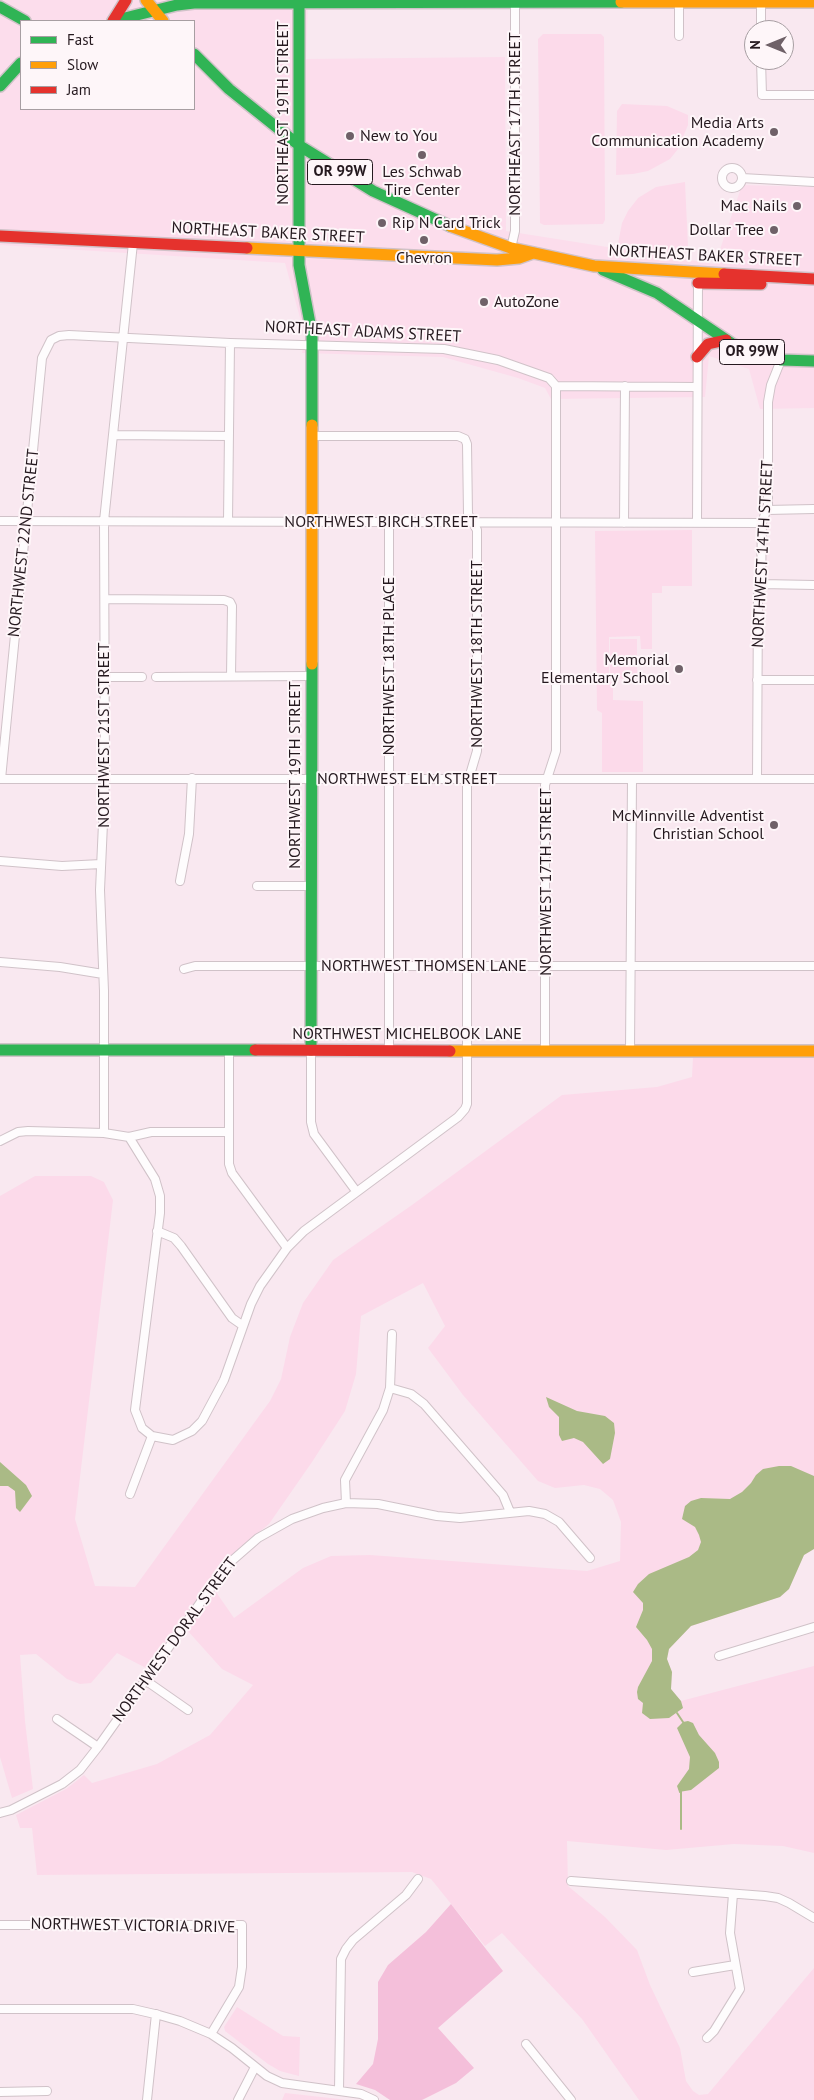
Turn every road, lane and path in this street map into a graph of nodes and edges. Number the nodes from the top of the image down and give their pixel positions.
1 (126, 0) edge
2 (146, 0) edge
3 (515, 1) edge
4 (679, 1) edge
5 (761, 1) edge
6 (299, 2) edge
7 (814, 2) edge
8 (0, 7) edge
9 (153, 10) junction
10 (24, 20) edge
11 (114, 20) edge
12 (117, 20) edge
13 (162, 20) edge
14 (761, 20) edge
15 (679, 36) dead end
16 (195, 55) edge
17 (20, 64) edge
18 (761, 70) edge
19 (0, 86) edge
20 (814, 95) edge
21 (300, 146) junction
22 (742, 178) dead end
23 (814, 182) edge
24 (0, 236) edge
25 (133, 243) junction
26 (511, 248) junction
27 (300, 250) junction
28 (533, 253) junction
29 (594, 266) junction
30 (698, 277) junction
31 (814, 278) edge
32 (814, 284) edge
33 (698, 322) junction
34 (124, 338) junction
35 (51, 340) joint
36 (726, 340) junction
37 (230, 343) junction
38 (312, 345) junction
39 (698, 357) junction
40 (781, 360) junction
41 (814, 361) edge
42 (556, 386) junction
43 (625, 386) junction
44 (697, 387) junction
45 (113, 436) junction
46 (229, 436) junction
47 (312, 436) junction
48 (814, 509) edge
49 (767, 510) junction
50 (0, 521) edge
51 (26, 521) junction
52 (104, 521) junction
53 (228, 521) junction
54 (312, 522) junction
55 (389, 522) junction
56 (472, 522) junction
57 (556, 522) junction
58 (624, 522) junction
59 (697, 523) junction
60 (762, 523) junction
61 (761, 584) junction
62 (814, 585) edge
63 (105, 599) junction
64 (231, 676) junction
65 (311, 676) junction
66 (105, 677) junction
67 (142, 677) dead end
68 (156, 677) dead end
69 (757, 680) junction
70 (814, 680) edge
71 (192, 778) junction
72 (388, 778) junction
73 (0, 779) edge
74 (105, 779) junction
75 (311, 779) junction
76 (468, 779) junction
77 (546, 779) junction
78 (632, 779) junction
79 (757, 779) junction
80 (814, 779) edge
81 (0, 861) edge
82 (101, 864) junction
83 (180, 881) dead end
84 (257, 886) dead end
85 (311, 886) junction
86 (0, 962) edge
87 (311, 966) junction
88 (389, 966) junction
89 (466, 966) junction
90 (546, 966) junction
91 (631, 966) junction
92 (814, 966) edge
93 (184, 969) dead end
94 (104, 974) junction
95 (0, 1050) edge
96 (104, 1050) junction
97 (229, 1050) junction
98 (311, 1050) junction
99 (389, 1050) junction
100 (467, 1050) junction
101 (545, 1050) junction
102 (630, 1050) junction
103 (814, 1051) edge
104 (229, 1132) junction
105 (104, 1133) junction
106 (129, 1138) junction
107 (0, 1141) edge
108 (356, 1191) junction
109 (157, 1231) junction
110 (288, 1248) junction
111 (242, 1325) junction
112 (392, 1334) dead end
113 (390, 1388) junction
114 (152, 1436) junction
115 (130, 1494) dead end
116 (346, 1503) junction
117 (510, 1512) junction
118 (590, 1558) dead end
119 (814, 1627) edge
120 (719, 1656) dead end
121 (145, 1680) junction
122 (188, 1710) dead end
123 (57, 1719) dead end
124 (98, 1747) junction
125 (0, 1813) edge
126 (418, 1879) dead end
127 (571, 1881) dead end
128 (733, 1894) junction
129 (814, 1918) edge
130 (0, 1925) edge
131 (735, 1965) junction
132 (693, 1972) dead end
133 (0, 2009) edge
134 (156, 2014) junction
135 (211, 2034) junction
136 (707, 2038) dead end
137 (526, 2044) dead end
138 (255, 2066) junction
139 (338, 2090) junction
140 (47, 2091) dead end
141 (0, 2092) edge
142 (147, 2100) edge
143 (238, 2100) edge
144 (374, 2100) edge
145 (571, 2100) edge

1 - 11 main road
2 - 9 main road
3 - 4 main road
3 - 6 main road
3 - 26 street, NORTHEAST 17TH STREET
4 - 5 main road
4 - 15 street
5 - 7 main road
5 - 14 street
6 - 9 main road
6 - 21 main road, NORTHEAST 19TH STREET
8 - 10 main road
9 - 12 main road
9 - 13 main road
16 - 21 main road, OR 99W
17 - 19 main road
18 - 20 street
21 - 26 main road, OR 99W
21 - 27 main road, NORTHEAST 19TH STREET
22 - 23 street
24 - 25 main road, NORTHEAST BAKER STREET
25 - 27 main road, NORTHEAST BAKER STREET
25 - 34 street, NORTHWEST 21ST STREET
26 - 28 main road, OR 99W
27 - 28 main road, NORTHEAST BAKER STREET
27 - 38 main road, NORTHEAST 19TH STREET
28 - 29 main road, OR 99W
29 - 30 main road, NORTHEAST BAKER STREET / OR 99W
29 - 33 main road, OR 99W
30 - 31 main road, NORTHEAST BAKER STREET / OR 99W
30 - 32 main road
30 - 33 street
33 - 36 main road, OR 99W
33 - 39 street
34 - 35 street, NORTHEAST ADAMS STREET
34 - 37 street, NORTHEAST ADAMS STREET
34 - 45 street, NORTHWEST 21ST STREET
35 - 51 street, NORTHWEST 22ND STREET
36 - 39 main road
36 - 40 main road, OR 99W
37 - 38 street, NORTHEAST ADAMS STREET
37 - 46 street
38 - 42 street, NORTHEAST ADAMS STREET
38 - 47 main road, NORTHWEST 19TH STREET
39 - 44 street
40 - 41 main road, OR 99W
40 - 49 street, NORTHWEST 14TH STREET
42 - 43 street
42 - 57 street, NORTHWEST 17TH STREET
43 - 44 street
43 - 58 street
44 - 59 street
45 - 46 street
45 - 52 street, NORTHWEST 21ST STREET
46 - 53 street
47 - 54 main road, NORTHWEST 19TH STREET
47 - 56 street, NORTHWEST 18TH STREET
48 - 49 street
49 - 60 street, NORTHWEST 14TH STREET
50 - 51 street, NORTHWEST BIRCH STREET
51 - 52 street, NORTHWEST BIRCH STREET
51 - 73 street, NORTHWEST 22ND STREET
52 - 53 street, NORTHWEST BIRCH STREET
52 - 63 street, NORTHWEST 21ST STREET
53 - 54 street, NORTHWEST BIRCH STREET
54 - 55 street, NORTHWEST BIRCH STREET
54 - 65 main road, NORTHWEST 19TH STREET
55 - 56 street, NORTHWEST BIRCH STREET
55 - 72 street, NORTHWEST 18TH PLACE
56 - 57 street, NORTHWEST BIRCH STREET
56 - 76 street, NORTHWEST 18TH STREET
57 - 58 street, NORTHWEST BIRCH STREET
57 - 77 street, NORTHWEST 17TH STREET
58 - 59 street, NORTHWEST BIRCH STREET
59 - 60 street, NORTHWEST BIRCH STREET
60 - 61 street, NORTHWEST 14TH STREET
61 - 62 street
61 - 69 street, NORTHWEST 14TH STREET
63 - 64 street
63 - 66 street, NORTHWEST 21ST STREET
64 - 65 street
64 - 68 street
65 - 75 main road, NORTHWEST 19TH STREET
66 - 67 street
66 - 74 street, NORTHWEST 21ST STREET
69 - 70 street
69 - 79 street, NORTHWEST 14TH STREET
71 - 74 street, NORTHWEST ELM STREET
71 - 75 street, NORTHWEST ELM STREET
71 - 83 street
72 - 75 street, NORTHWEST ELM STREET
72 - 76 street, NORTHWEST ELM STREET
72 - 88 street, NORTHWEST 18TH PLACE
73 - 74 street, NORTHWEST ELM STREET
74 - 82 street, NORTHWEST 21ST STREET
75 - 85 main road, NORTHWEST 19TH STREET
76 - 77 street, NORTHWEST ELM STREET
76 - 89 street, NORTHWEST 18TH STREET
77 - 78 street, NORTHWEST ELM STREET
77 - 90 street, NORTHWEST 17TH STREET
78 - 79 street, NORTHWEST ELM STREET
78 - 91 street
79 - 80 street, NORTHWEST ELM STREET
81 - 82 street
82 - 94 street, NORTHWEST 21ST STREET
84 - 85 street
85 - 87 main road, NORTHWEST 19TH STREET
86 - 94 street
87 - 88 street, NORTHWEST THOMSEN LANE
87 - 93 street, NORTHWEST THOMSEN LANE
87 - 98 main road, NORTHWEST 19TH STREET
88 - 89 street, NORTHWEST THOMSEN LANE
88 - 99 street, NORTHWEST 18TH PLACE
89 - 90 street, NORTHWEST THOMSEN LANE
89 - 100 street, NORTHWEST 18TH STREET
90 - 91 street, NORTHWEST THOMSEN LANE
90 - 101 street, NORTHWEST 17TH STREET
91 - 92 street, NORTHWEST THOMSEN LANE
91 - 102 street
94 - 96 street, NORTHWEST 21ST STREET
95 - 96 main road, NORTHWEST MICHELBOOK LANE
96 - 97 main road, NORTHWEST MICHELBOOK LANE
96 - 105 street, NORTHWEST 21ST STREET
97 - 98 main road, NORTHWEST MICHELBOOK LANE
97 - 104 street
98 - 99 main road, NORTHWEST MICHELBOOK LANE
98 - 108 street, NORTHWEST 19TH STREET
99 - 100 main road, NORTHWEST MICHELBOOK LANE
100 - 101 main road, NORTHWEST MICHELBOOK LANE
100 - 108 street, NORTHWEST 18TH STREET
101 - 102 main road, NORTHWEST MICHELBOOK LANE
102 - 103 main road, NORTHWEST MICHELBOOK LANE
104 - 106 street
104 - 110 street
105 - 106 street
105 - 107 street
106 - 109 street
108 - 110 street
109 - 111 street
109 - 114 street
110 - 111 street
111 - 114 street
112 - 113 street
113 - 116 street
113 - 117 street
114 - 115 street
116 - 117 street, NORTHWEST DORAL STREET
116 - 121 street, NORTHWEST DORAL STREET
117 - 118 street, NORTHWEST DORAL STREET
119 - 120 street
121 - 122 street
121 - 124 street, NORTHWEST DORAL STREET
123 - 124 street
124 - 125 street, NORTHWEST DORAL STREET
126 - 139 street
127 - 128 street
128 - 129 street
128 - 131 street
130 - 135 street, NORTHWEST VICTORIA DRIVE
131 - 132 street
131 - 136 street
133 - 134 street
134 - 135 street
134 - 142 street
135 - 138 street
137 - 145 street
138 - 139 street
138 - 143 street
139 - 144 street
140 - 141 street

